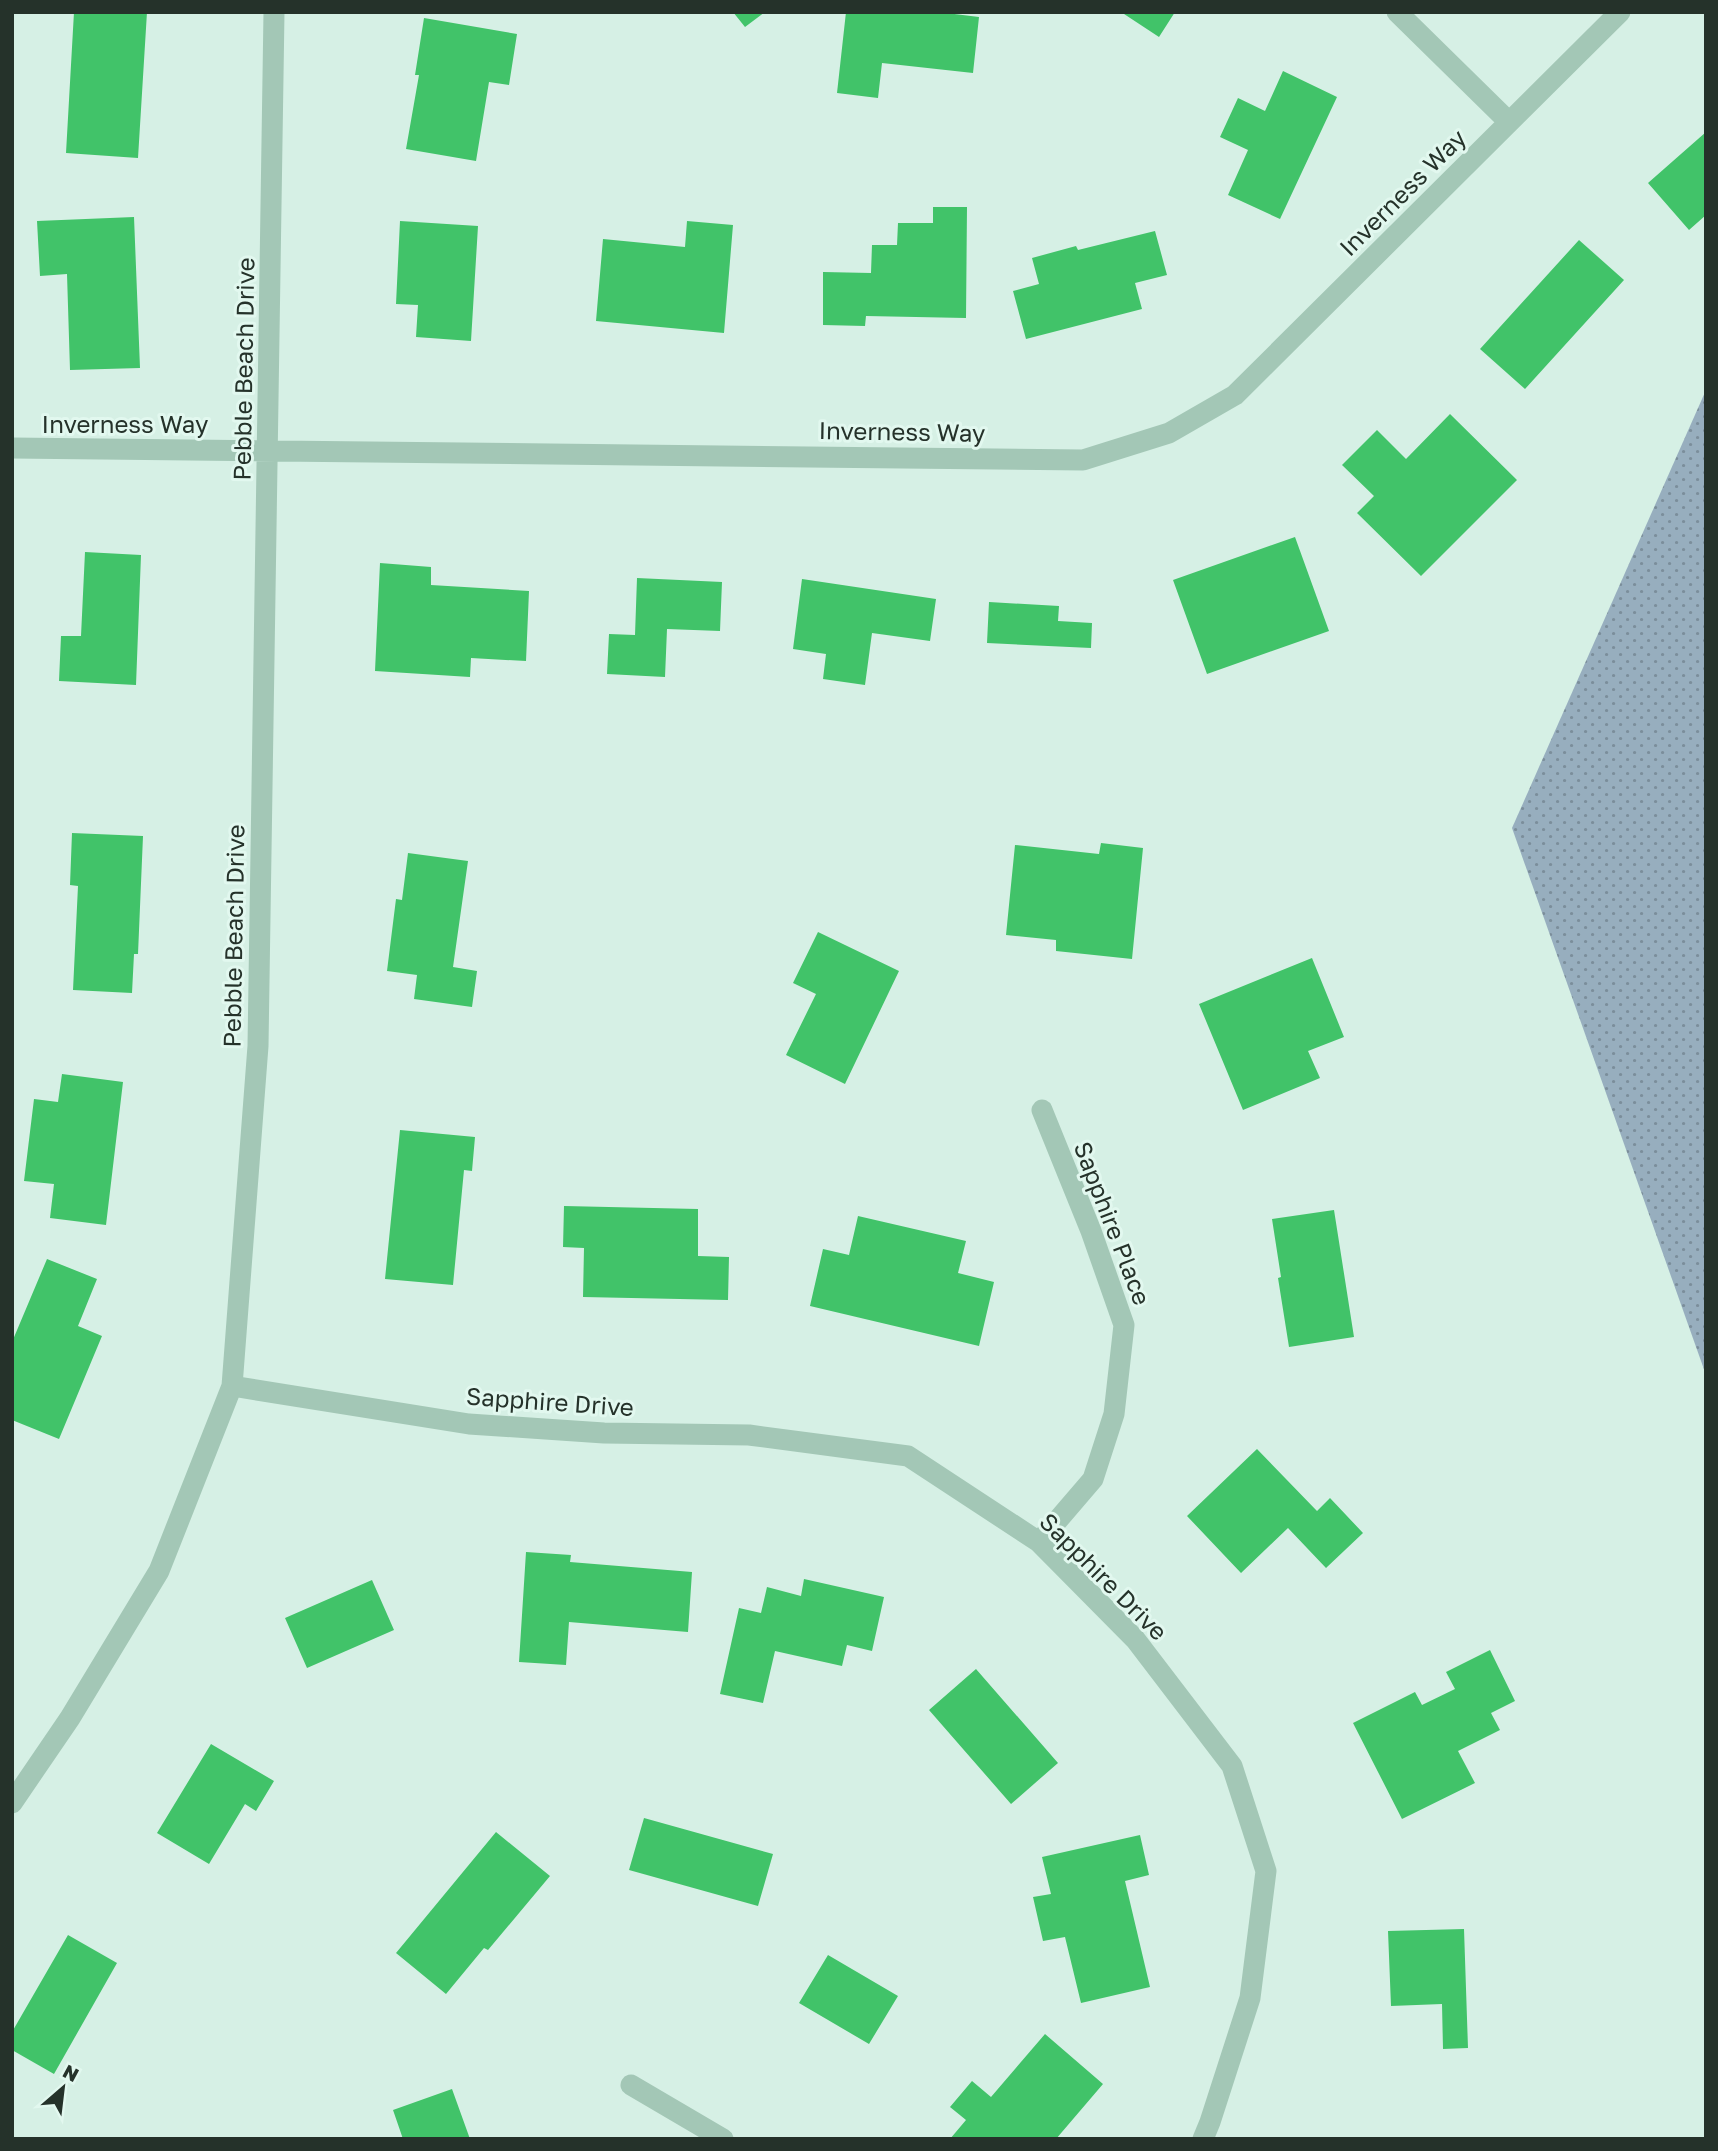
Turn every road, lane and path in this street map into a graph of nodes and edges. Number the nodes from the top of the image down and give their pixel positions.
1 (274, 12) edge
2 (1397, 12) edge
3 (1620, 12) edge
4 (1509, 122) junction
5 (12, 448) edge
6 (268, 450) junction
7 (1041, 1111) dead end
8 (232, 1386) junction
9 (1039, 1542) junction
10 (12, 1803) edge
11 (631, 2085) dead end
12 (723, 2139) edge
13 (1203, 2139) edge

1 - 6 street, Pebble Beach Drive
2 - 4 street
3 - 4 street, Inverness Way
4 - 6 street, Inverness Way
5 - 6 street, Inverness Way
6 - 8 street, Pebble Beach Drive
7 - 9 street, Sapphire Place
8 - 9 street, Sapphire Drive
8 - 10 street, Pebble Beach Drive
9 - 13 street, Sapphire Drive
11 - 12 street

